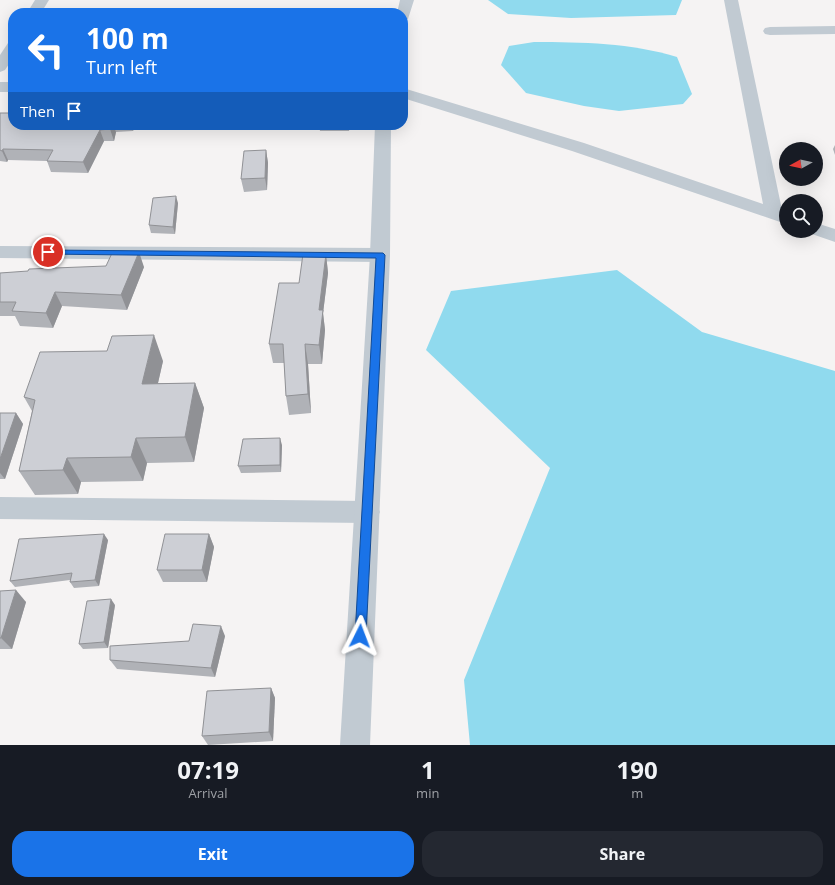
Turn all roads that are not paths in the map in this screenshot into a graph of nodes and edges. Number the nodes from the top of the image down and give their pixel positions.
1 (731, 0) edge
2 (835, 30) edge
3 (770, 31) dead end
4 (8, 54) edge
5 (0, 67) edge
6 (408, 95) edge
7 (383, 130) edge
8 (779, 212) edge
9 (779, 216) edge
10 (823, 232) edge
11 (835, 236) edge
12 (0, 252) edge
13 (380, 255) junction
14 (0, 508) edge
15 (367, 512) junction
16 (355, 745) edge

1 - 8 street
2 - 3 street
4 - 5 street
6 - 9 street
7 - 13 street
10 - 11 street
12 - 13 street
13 - 15 street
14 - 15 street
15 - 16 street

